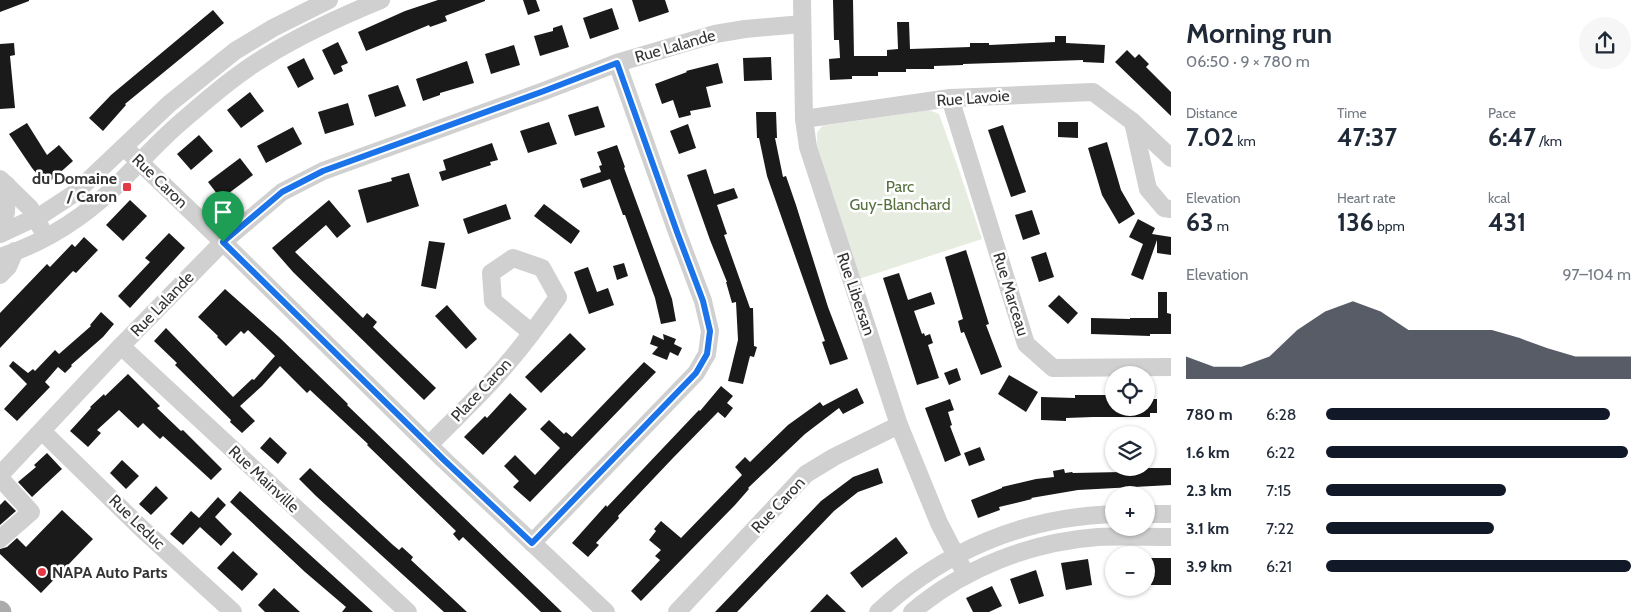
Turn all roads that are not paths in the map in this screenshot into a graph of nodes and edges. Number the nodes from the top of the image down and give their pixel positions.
1 (329, 0) edge
2 (381, 0) edge
3 (802, 0) edge
4 (802, 24) junction
5 (617, 63) junction
6 (950, 98) junction
7 (804, 119) junction
8 (1133, 122) junction
9 (124, 147) junction
10 (1171, 158) edge
11 (140, 161) junction
12 (3, 182) edge
13 (1171, 209) edge
14 (36, 218) junction
15 (0, 233) edge
16 (46, 237) junction
17 (223, 242) junction
18 (7, 254) edge
19 (0, 275) edge
20 (532, 333) dead end
21 (121, 346) junction
22 (1171, 367) edge
23 (899, 425) junction
24 (42, 431) junction
25 (429, 445) junction
26 (0, 476) edge
27 (1155, 514) edge
28 (1171, 514) edge
29 (1105, 515) edge
30 (1171, 536) edge
31 (0, 540) edge
32 (532, 543) junction
33 (956, 555) junction
34 (966, 575) junction
35 (233, 612) edge
36 (408, 612) edge
37 (606, 612) edge
38 (677, 612) edge
39 (878, 612) edge
40 (912, 612) edge

1 - 9 street
2 - 11 street
3 - 4 street, Rue Libersan
4 - 5 street, Rue Lalande
4 - 7 street, Rue Libersan
5 - 17 street, Rue Lalande
5 - 32 street
6 - 7 street, Rue Lavoie
6 - 8 street, Rue Lavoie
6 - 22 street, Rue Marceau
7 - 23 street, Rue Libersan
8 - 10 street, Rue Lavoie
8 - 13 street
9 - 11 street, Rue Caron
9 - 14 street
11 - 16 street
11 - 17 street, Rue Caron
12 - 14 street
12 - 15 street
14 - 15 street
14 - 16 street
16 - 18 street
17 - 21 street, Rue Lalande
17 - 25 street, Rue Caron
18 - 19 street
20 - 25 street, Place Caron
21 - 24 street, Rue Lalande
21 - 36 street, Rue Mainville
23 - 33 street, Rue Libersan
23 - 38 street, Rue Caron
24 - 26 street, Rue Lalande
24 - 35 street, Rue Leduc
25 - 32 street, Rue Caron
26 - 31 street
27 - 28 street
29 - 33 street
30 - 34 street
32 - 37 street, Rue Caron
33 - 34 street, Rue Libersan
33 - 39 street
34 - 40 street

